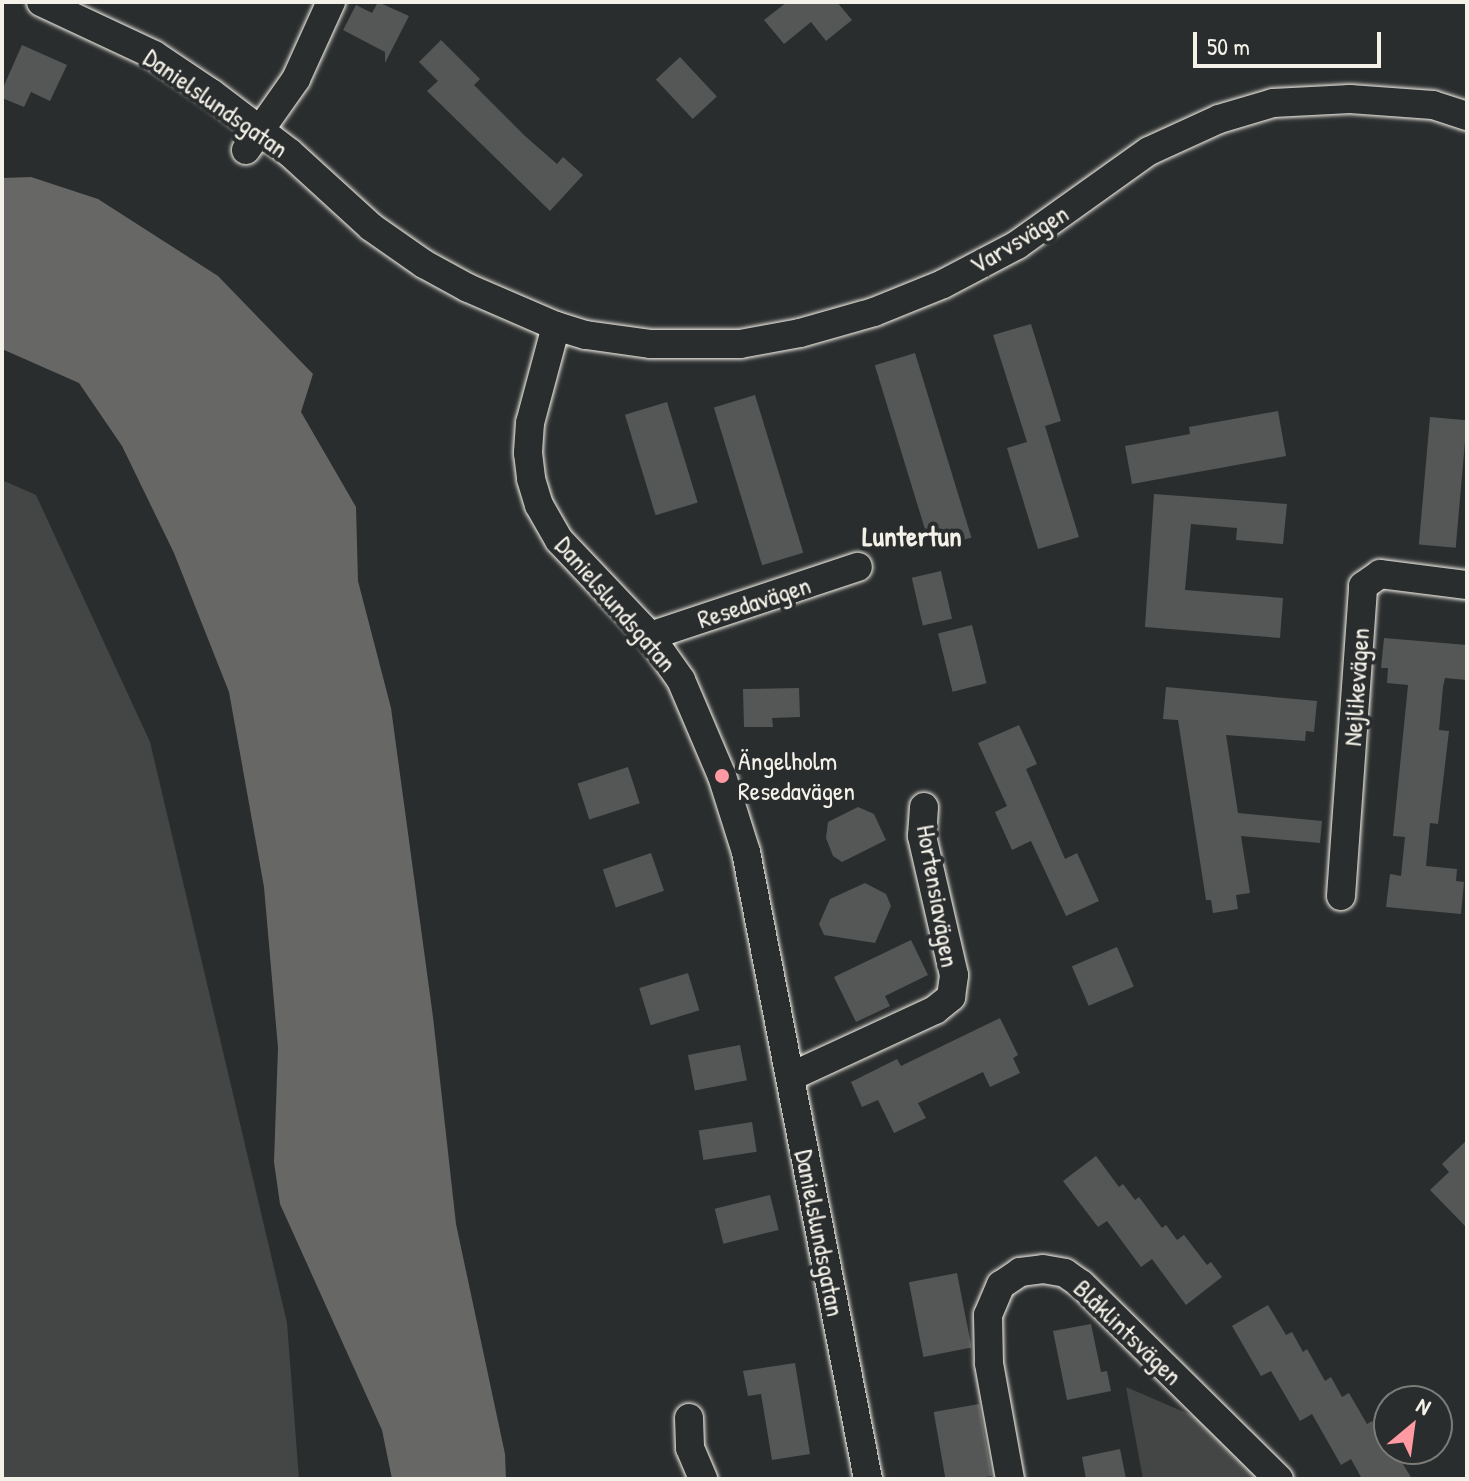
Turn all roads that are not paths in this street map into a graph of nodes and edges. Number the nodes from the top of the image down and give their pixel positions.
1 (41, 2) edge
2 (331, 2) edge
3 (1467, 116) edge
4 (253, 140) junction
5 (556, 326) junction
6 (858, 567) dead end
7 (1467, 585) edge
8 (650, 636) junction
9 (924, 807) dead end
10 (1341, 896) dead end
11 (790, 1077) junction
12 (689, 1418) dead end
13 (703, 1479) edge
14 (868, 1479) edge
15 (1010, 1479) edge
16 (1279, 1479) edge

1 - 4 street, Danielslundsgatan
2 - 4 street
3 - 5 street, Varvsvägen
4 - 5 street, Danielslundsgatan
5 - 8 street, Danielslundsgatan
6 - 8 street, Resedavägen
7 - 10 street, Nejlikevägen
8 - 11 street, Danielslundsgatan
9 - 11 street, Hortensiavägen
11 - 14 street, Danielslundsgatan
12 - 13 street
15 - 16 street, Blåklintsvägen

